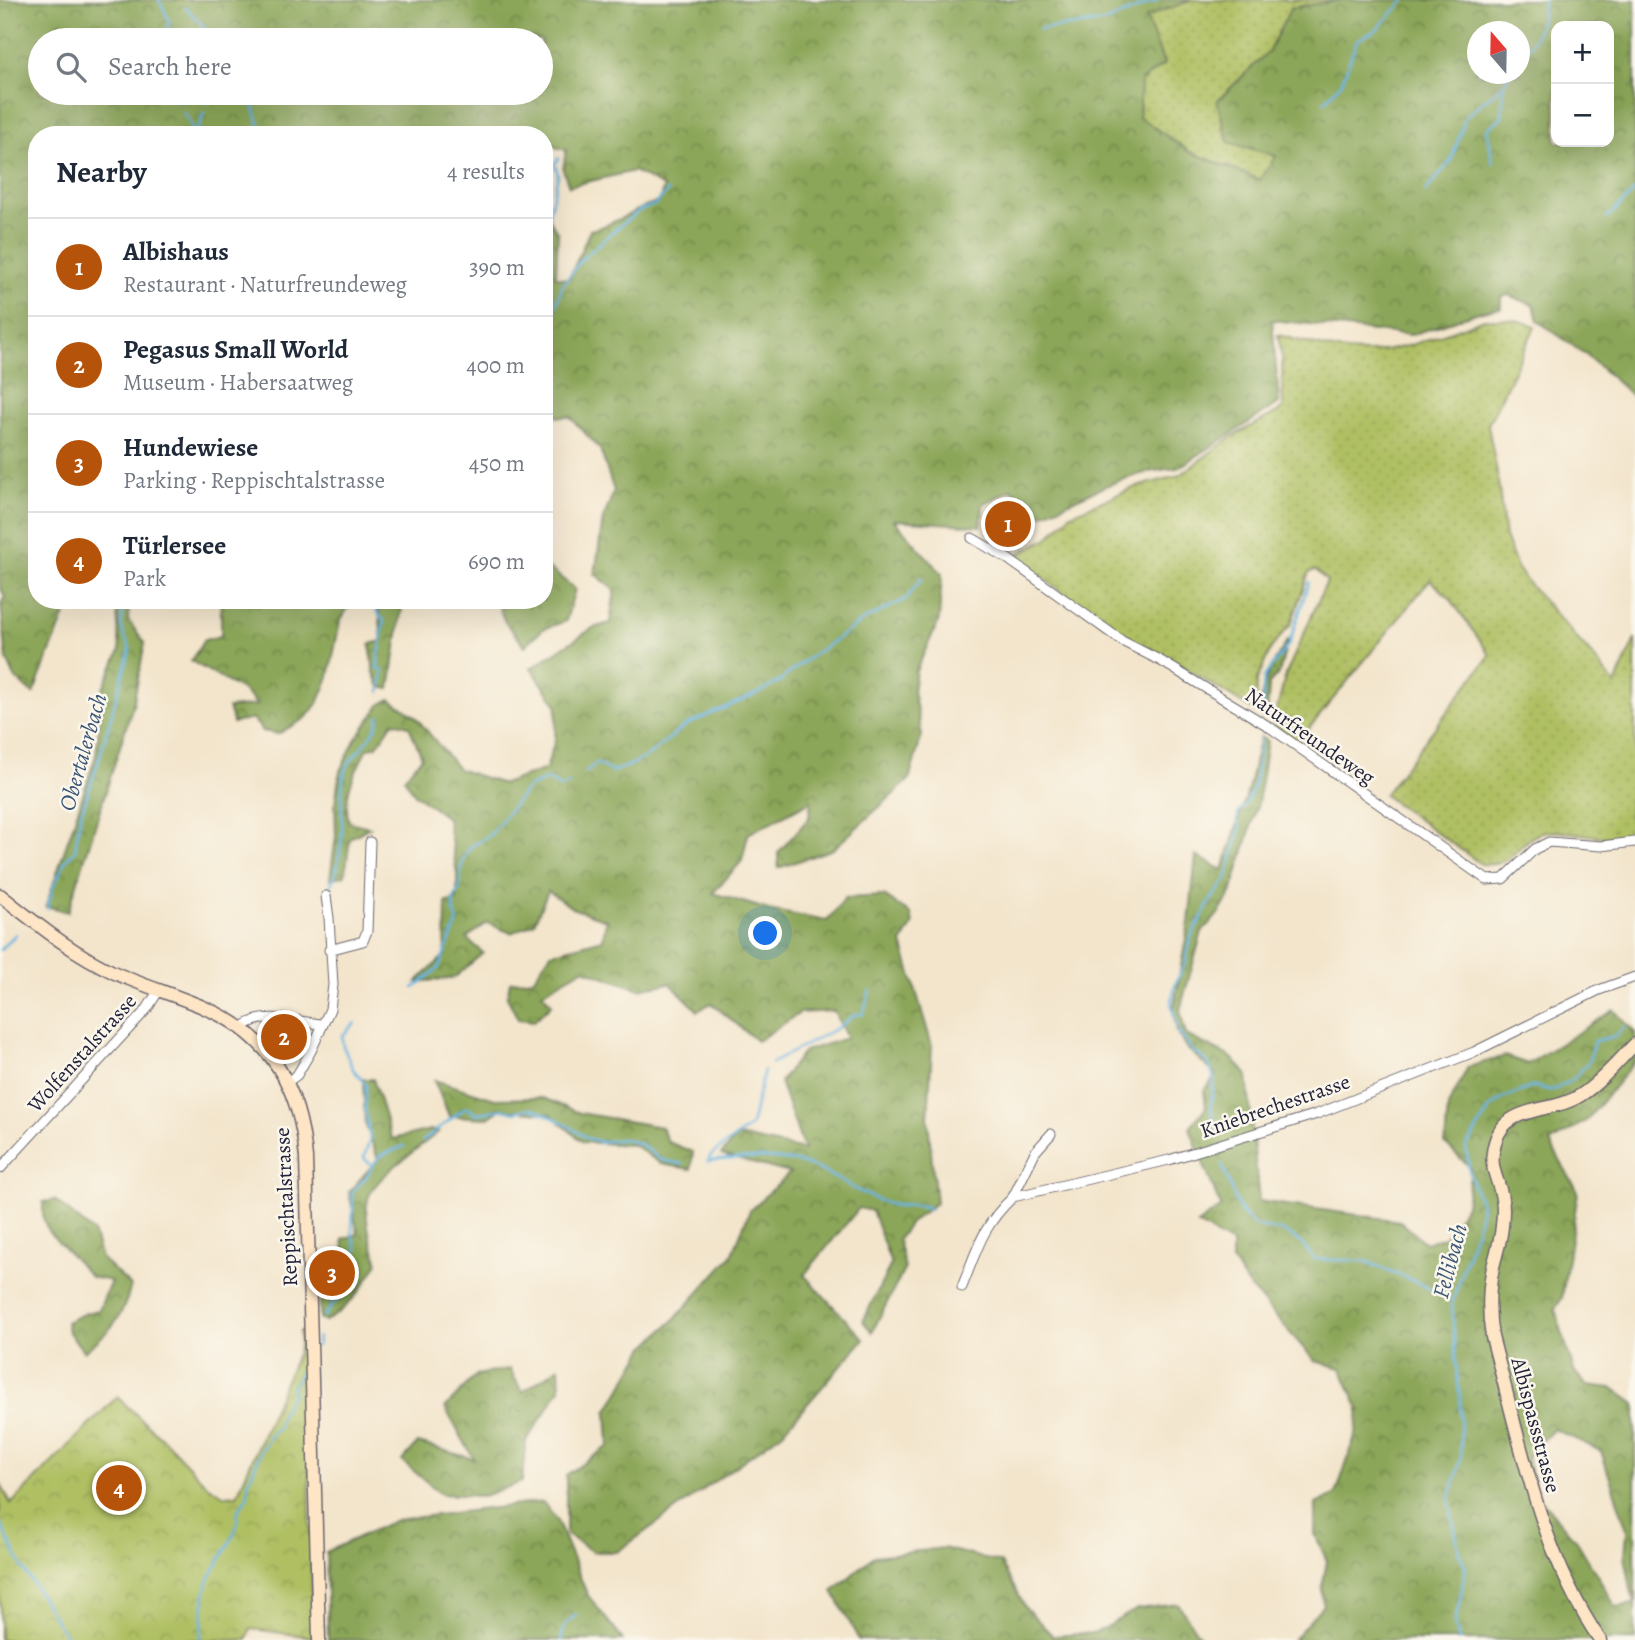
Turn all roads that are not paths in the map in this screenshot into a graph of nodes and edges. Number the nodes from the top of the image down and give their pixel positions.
1 (972, 538) dead end
2 (370, 842) dead end
3 (1635, 842) edge
4 (0, 895) edge
5 (326, 896) dead end
6 (329, 950) junction
7 (1635, 977) edge
8 (159, 990) junction
9 (321, 1024) junction
10 (242, 1028) junction
11 (1635, 1044) edge
12 (288, 1082) junction
13 (1051, 1134) dead end
14 (0, 1169) edge
15 (1013, 1197) junction
16 (962, 1287) dead end
17 (318, 1640) edge
18 (1600, 1640) edge

1 - 3 street, Naturfreundeweg
2 - 6 street
4 - 8 main road, Reppischtalstrasse
5 - 6 street
6 - 9 street
7 - 15 street, Kniebrechestrasse
8 - 10 main road, Reppischtalstrasse
8 - 14 street, Wolfenstalstrasse
9 - 10 street
9 - 12 street
10 - 12 main road, Reppischtalstrasse
11 - 18 main road, Albispassstrasse
12 - 17 main road, Reppischtalstrasse
13 - 15 street
15 - 16 street

